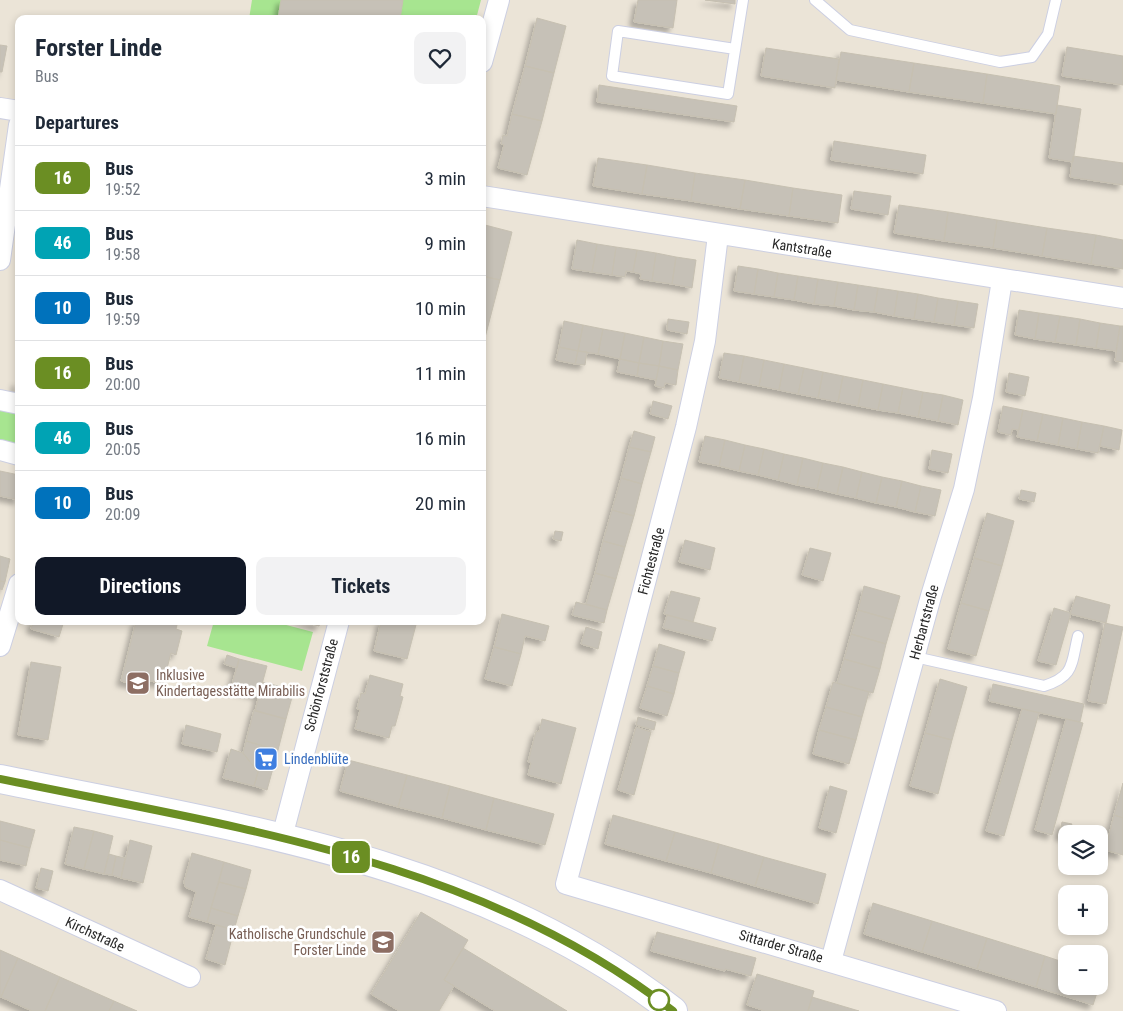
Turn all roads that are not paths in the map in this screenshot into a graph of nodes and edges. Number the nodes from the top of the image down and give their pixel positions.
1 (499, 0) edge
2 (743, 0) edge
3 (815, 0) edge
4 (1056, 0) edge
5 (486, 47) edge
6 (735, 49) junction
7 (0, 108) edge
8 (15, 111) edge
9 (15, 153) edge
10 (486, 197) edge
11 (718, 235) junction
12 (0, 260) edge
13 (1002, 280) junction
14 (1123, 298) edge
15 (0, 400) edge
16 (15, 403) edge
17 (0, 450) edge
18 (15, 454) edge
19 (15, 597) edge
20 (338, 625) edge
21 (1078, 636) dead end
22 (0, 646) edge
23 (914, 658) junction
24 (0, 779) edge
25 (282, 837) junction
26 (566, 884) joint
27 (0, 890) edge
28 (831, 961) junction
29 (190, 977) dead end
30 (673, 1011) edge
31 (996, 1011) edge

1 - 5 street
2 - 6 lane
3 - 4 lane
6 - 6 lane
7 - 8 street
9 - 12 street
10 - 11 street, Kantstraße
11 - 13 street, Kantstraße
11 - 26 street, Fichtestraße
13 - 14 street, Kantstraße
13 - 23 street, Herbartstraße
15 - 16 street
17 - 18 street
19 - 22 street
20 - 25 street, Schönforststraße
21 - 23 lane
23 - 28 street, Herbartstraße
24 - 25 main road
25 - 30 main road
26 - 28 street, Sittarder Straße
27 - 29 street, Kirchstraße
28 - 31 street, Sittarder Straße

